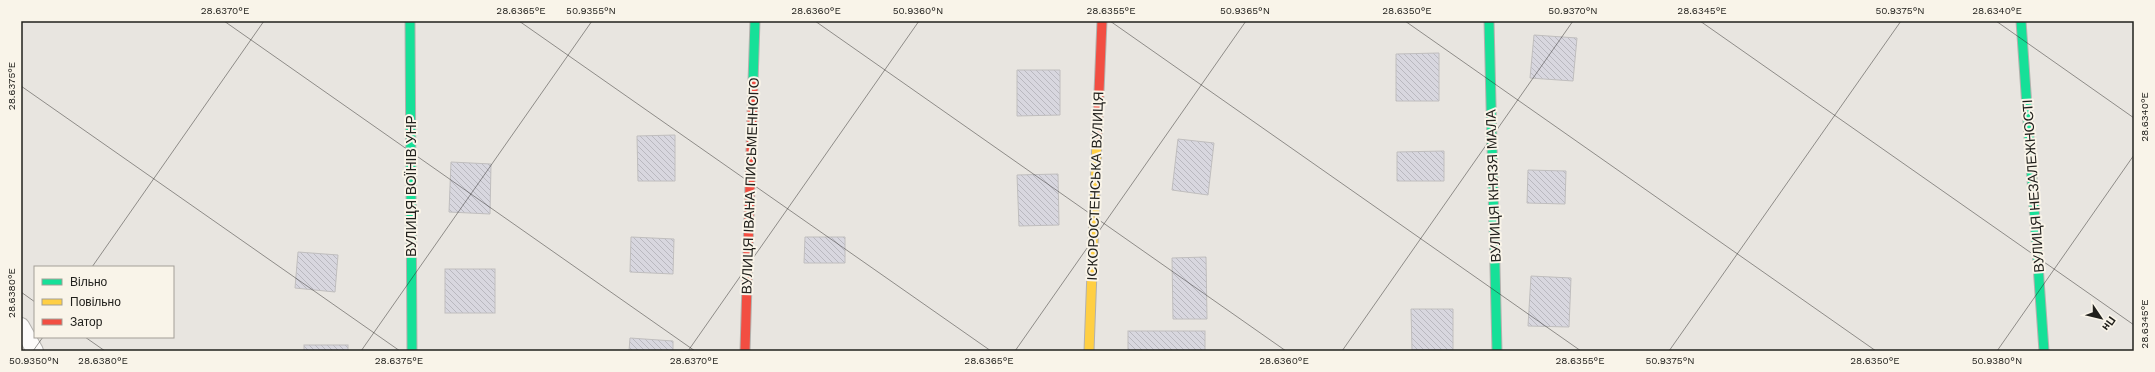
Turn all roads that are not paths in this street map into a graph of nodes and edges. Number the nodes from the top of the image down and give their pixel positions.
1 (410, 21) edge
2 (755, 21) edge
3 (1102, 21) edge
4 (1489, 21) edge
5 (2021, 21) edge
6 (21, 326) edge
7 (35, 351) edge
8 (412, 351) edge
9 (745, 351) edge
10 (1089, 351) edge
11 (1497, 351) edge
12 (2044, 351) edge

1 - 8 street, ВУЛИЦЯ ВОЇНІВ УНР
2 - 9 street, ВУЛИЦЯ ІВАНА ПИСЬМЕННОГО
3 - 10 street, ІСКОРОСТЕНСЬКА ВУЛИЦЯ
4 - 11 street, ВУЛИЦЯ КНЯЗЯ МАЛА
5 - 12 street, ВУЛИЦЯ НЕЗАЛЕЖНОСТІ
6 - 7 lane

